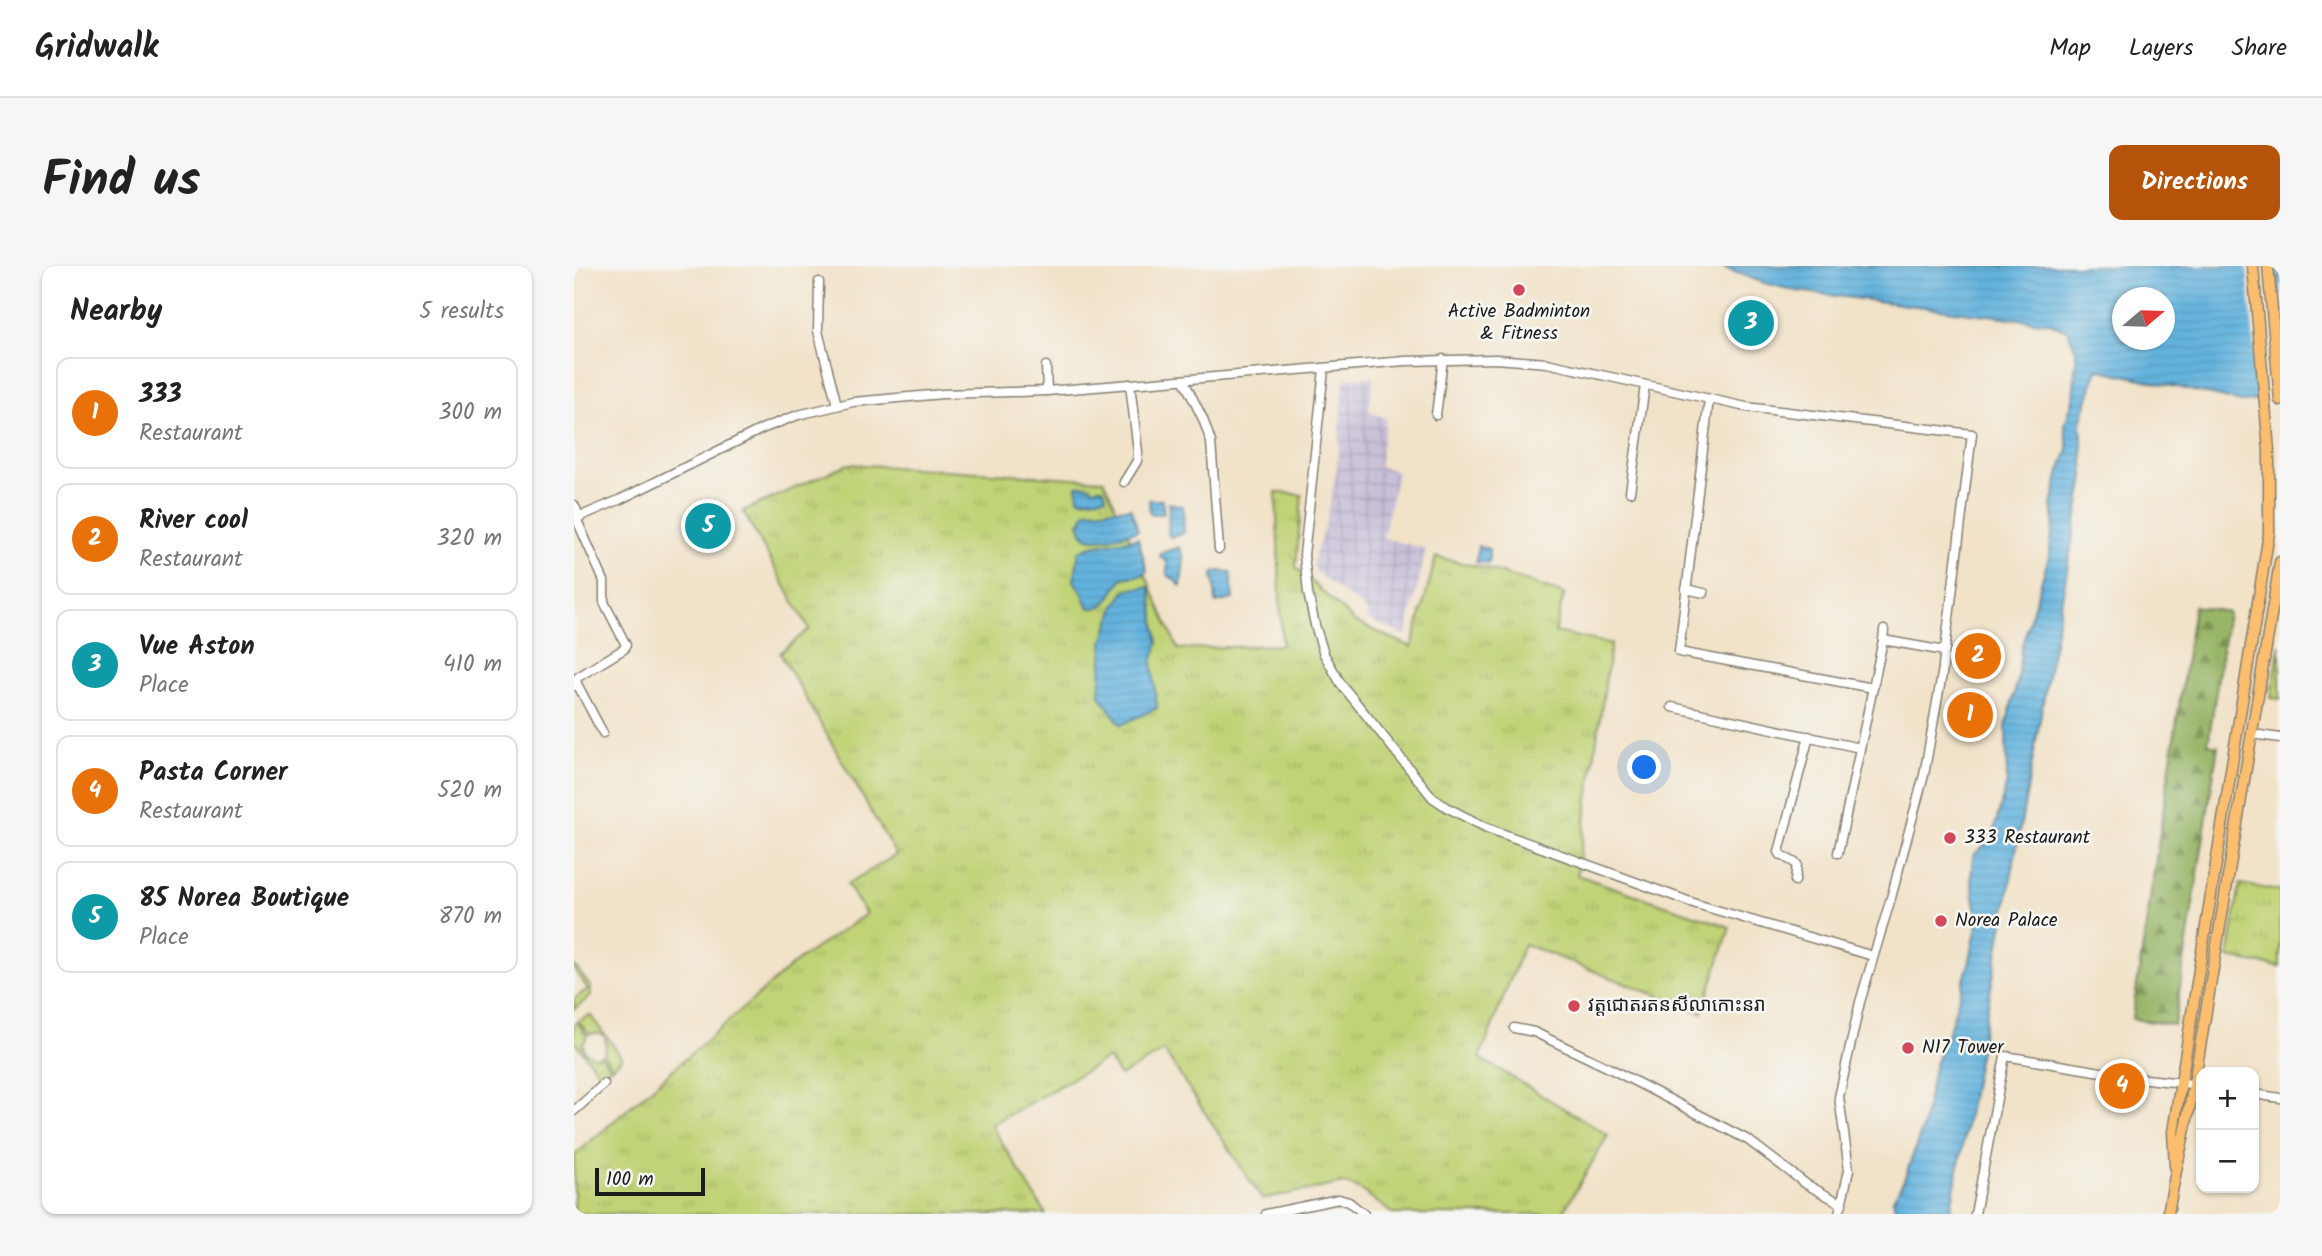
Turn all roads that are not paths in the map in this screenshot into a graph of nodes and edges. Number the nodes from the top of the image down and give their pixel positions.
1 (2253, 266) edge
2 (2268, 266) edge
3 (820, 282) dead end
4 (1443, 359) junction
5 (1046, 366) dead end
6 (1324, 369) junction
7 (1184, 380) junction
8 (1130, 384) junction
9 (1645, 386) junction
10 (1047, 391) junction
11 (1709, 399) junction
12 (2280, 400) edge
13 (837, 405) junction
14 (1436, 415) dead end
15 (1124, 482) dead end
16 (1630, 492) dead end
17 (574, 505) edge
18 (576, 518) edge
19 (1219, 550) dead end
20 (2280, 562) edge
21 (1686, 590) junction
22 (1704, 593) dead end
23 (1884, 630) dead end
24 (1882, 640) junction
25 (1945, 651) junction
26 (575, 682) edge
27 (1873, 688) junction
28 (1672, 707) dead end
29 (603, 733) dead end
30 (2252, 734) junction
31 (1809, 737) junction
32 (2280, 738) edge
33 (1860, 748) junction
34 (1838, 853) dead end
35 (1795, 881) dead end
36 (1872, 956) junction
37 (1514, 1028) dead end
38 (2201, 1067) edge
39 (2182, 1083) junction
40 (604, 1084) dead end
41 (2196, 1085) edge
42 (2196, 1093) edge
43 (2259, 1095) edge
44 (2280, 1098) edge
45 (574, 1111) edge
46 (2175, 1166) junction
47 (1842, 1204) junction
48 (1266, 1214) edge
49 (1364, 1214) edge
50 (1839, 1214) edge
51 (1975, 1214) edge
52 (2168, 1214) edge

1 - 39 main road
2 - 12 main road
3 - 13 street
4 - 6 street
4 - 9 street
4 - 14 street
5 - 10 street
6 - 7 street
6 - 36 street
7 - 8 street
7 - 19 street
8 - 10 street
8 - 15 street
9 - 11 street
9 - 16 street
10 - 13 street
11 - 21 street
11 - 25 street
13 - 18 street
17 - 18 street
18 - 26 street
20 - 30 main road
21 - 22 street
21 - 27 street
23 - 24 street
24 - 25 street
24 - 27 street
25 - 36 street
26 - 29 street
27 - 33 street
28 - 31 street
30 - 32 street
30 - 38 main road
31 - 33 street
31 - 35 street
33 - 34 street
36 - 47 street
37 - 47 street
39 - 41 street
39 - 46 main road
39 - 51 street
40 - 45 street
42 - 46 main road
43 - 44 street
46 - 52 main road
47 - 50 street
48 - 49 street

